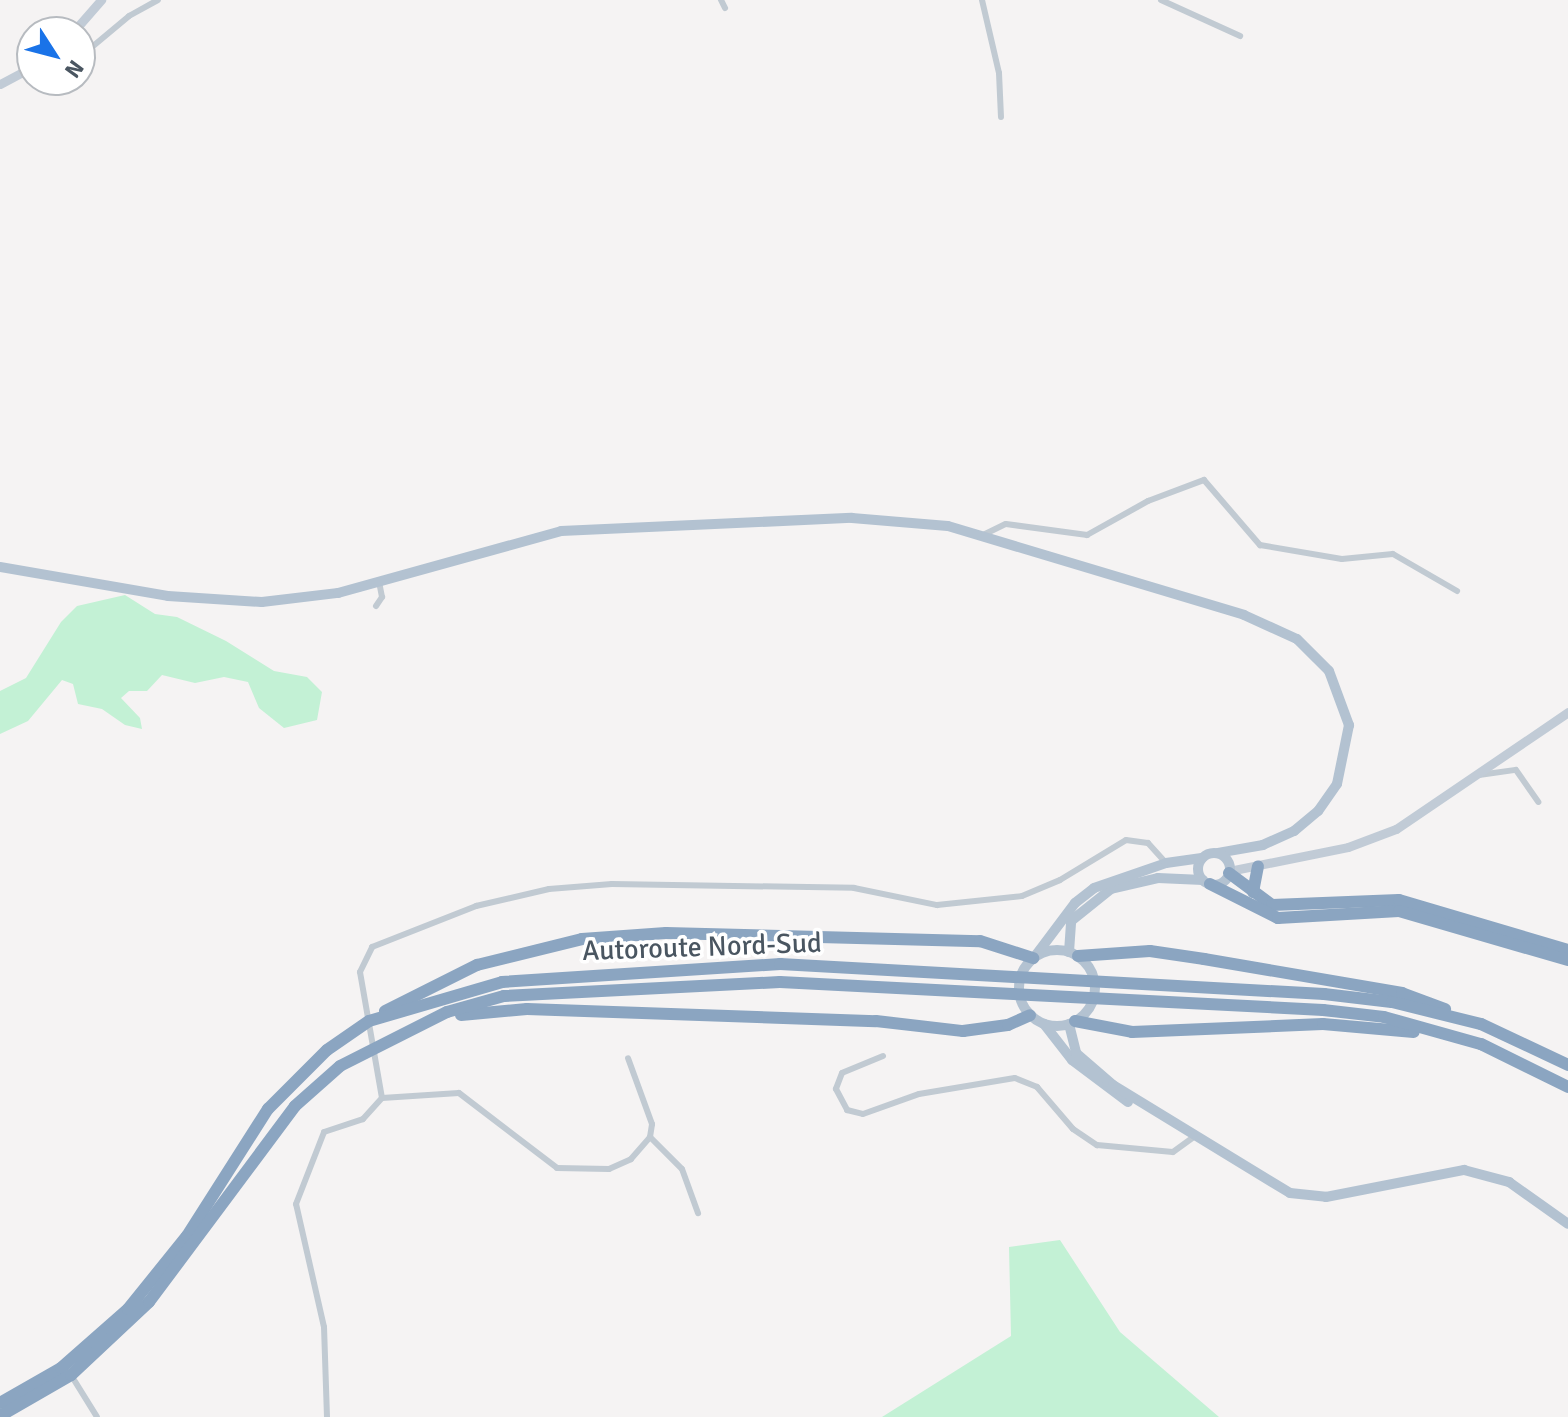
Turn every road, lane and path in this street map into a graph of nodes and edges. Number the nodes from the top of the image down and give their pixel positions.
1 (101, 0) edge
2 (158, 0) edge
3 (721, 0) edge
4 (982, 0) edge
5 (1161, 0) edge
6 (725, 8) dead end
7 (87, 16) edge
8 (1240, 36) dead end
9 (96, 44) edge
10 (1001, 117) dead end
11 (983, 535) junction
12 (0, 567) edge
13 (379, 582) junction
14 (1457, 591) dead end
15 (376, 606) dead end
16 (1568, 712) edge
17 (1479, 775) junction
18 (1538, 802) dead end
19 (1247, 848) junction
20 (1217, 853) junction
21 (1202, 858) junction
22 (1166, 863) junction
23 (1258, 866) junction
24 (1229, 867) junction
25 (1206, 882) junction
26 (1253, 892) junction
27 (1568, 950) edge
28 (1073, 954) junction
29 (1034, 957) junction
30 (1568, 960) edge
31 (1030, 1015) junction
32 (369, 1021) junction
33 (1072, 1023) junction
34 (1481, 1024) junction
35 (1008, 1025) junction
36 (1046, 1027) junction
37 (390, 1038) junction
38 (1481, 1044) junction
39 (883, 1056) dead end
40 (628, 1058) dead end
41 (1568, 1065) edge
42 (1568, 1087) edge
43 (382, 1098) junction
44 (650, 1137) junction
45 (1194, 1137) junction
46 (698, 1213) dead end
47 (1568, 1224) edge
48 (71, 1375) junction
49 (0, 1403) edge
50 (0, 1416) edge
51 (97, 1417) edge
52 (327, 1417) edge

1 - 7 main road
2 - 9 street
3 - 6 street
4 - 10 street
5 - 8 street
11 - 13 main road
11 - 14 street
11 - 19 main road
12 - 13 main road
13 - 15 street
16 - 17 main road
17 - 18 street
17 - 23 main road
19 - 20 main road
19 - 24 main road
20 - 21 main road
20 - 24 main road
21 - 22 main road
21 - 25 main road
22 - 29 main road
22 - 43 street
23 - 24 main road
23 - 26 highway
24 - 25 main road
24 - 26 highway
25 - 28 main road
25 - 30 highway
26 - 27 highway
28 - 29 main road
28 - 33 main road
28 - 34 highway
29 - 31 main road
29 - 32 highway
31 - 35 highway
31 - 36 main road
32 - 34 highway, Autoroute Nord-Sud
32 - 49 highway, Autoroute Nord-Sud
33 - 36 main road
33 - 38 highway
33 - 45 main road
34 - 41 highway, Autoroute Nord-Sud
35 - 36 main road
35 - 37 highway
36 - 45 main road
37 - 38 highway, Autoroute Nord-Sud
37 - 48 highway, Autoroute Nord-Sud
38 - 42 highway, Autoroute Nord-Sud
39 - 45 street
40 - 44 street
43 - 44 street
43 - 52 street
44 - 46 street
45 - 47 main road
48 - 50 highway, Autoroute Nord-Sud
48 - 51 street

